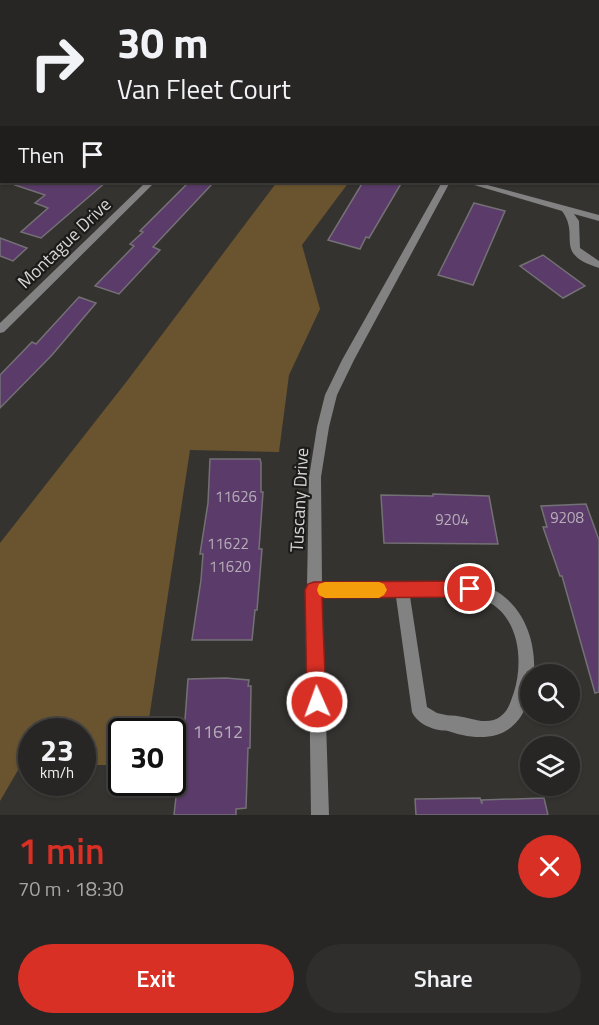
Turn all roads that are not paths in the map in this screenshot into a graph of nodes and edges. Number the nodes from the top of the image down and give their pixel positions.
1 (151, 183) edge
2 (445, 183) edge
3 (472, 183) edge
4 (566, 210) junction
5 (599, 218) edge
6 (599, 265) edge
7 (0, 329) edge
8 (314, 590) junction
9 (402, 590) junction
10 (320, 815) edge

1 - 7 street, Montague Drive
2 - 8 street, Tuscany Drive
3 - 4 street
4 - 5 street
4 - 6 street
8 - 9 street
8 - 10 street, Tuscany Drive
9 - 9 street

